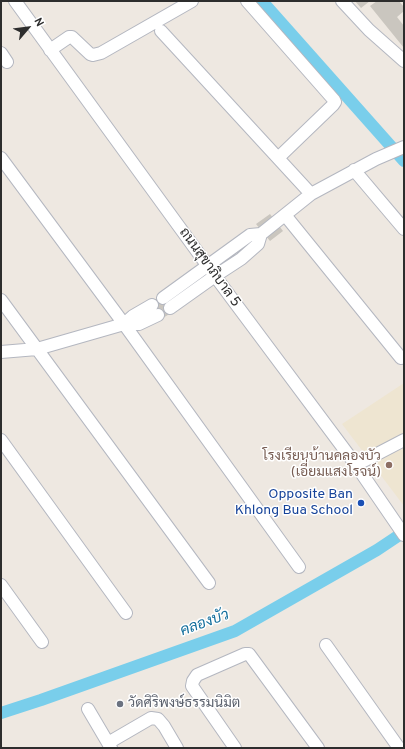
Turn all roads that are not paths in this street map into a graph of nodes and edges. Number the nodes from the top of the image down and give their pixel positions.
1 (15, 1) edge
2 (192, 1) edge
3 (247, 1) edge
4 (342, 1) edge
5 (161, 31) dead end
6 (50, 50) junction
7 (404, 61) edge
8 (404, 147) edge
9 (1, 158) edge
10 (278, 158) junction
11 (354, 170) junction
12 (311, 194) junction
13 (285, 215) junction
14 (404, 229) edge
15 (211, 271) junction
16 (163, 298) dead end
17 (1, 300) edge
18 (170, 308) dead end
19 (155, 310) dead end
20 (124, 324) junction
21 (37, 349) junction
22 (1, 352) edge
23 (401, 358) dead end
24 (1, 440) edge
25 (404, 440) edge
26 (356, 465) junction
27 (404, 534) edge
28 (299, 567) dead end
29 (209, 582) dead end
30 (1, 585) edge
31 (126, 613) dead end
32 (42, 642) dead end
33 (326, 645) dead end
34 (88, 709) dead end
35 (109, 746) edge
36 (177, 748) edge
37 (235, 748) edge
38 (318, 748) edge
39 (399, 748) edge

1 - 6 street, ถนนสุขาภิบาล 5
2 - 6 street
3 - 10 street
4 - 7 street
5 - 10 street
6 - 15 street, ถนนสุขาภิบาล 5
8 - 11 street
9 - 20 street
10 - 12 street
11 - 12 street
11 - 14 street
12 - 13 street
13 - 15 street
13 - 23 street
15 - 16 street
15 - 18 street
15 - 26 street, ถนนสุขาภิบาล 5
17 - 21 street
19 - 20 street
20 - 21 street
20 - 28 street
21 - 22 street
21 - 29 street
24 - 31 street
25 - 26 street
26 - 27 street, ถนนสุขาภิบาล 5
30 - 32 street
33 - 39 street
34 - 35 street
35 - 36 street
37 - 38 street

